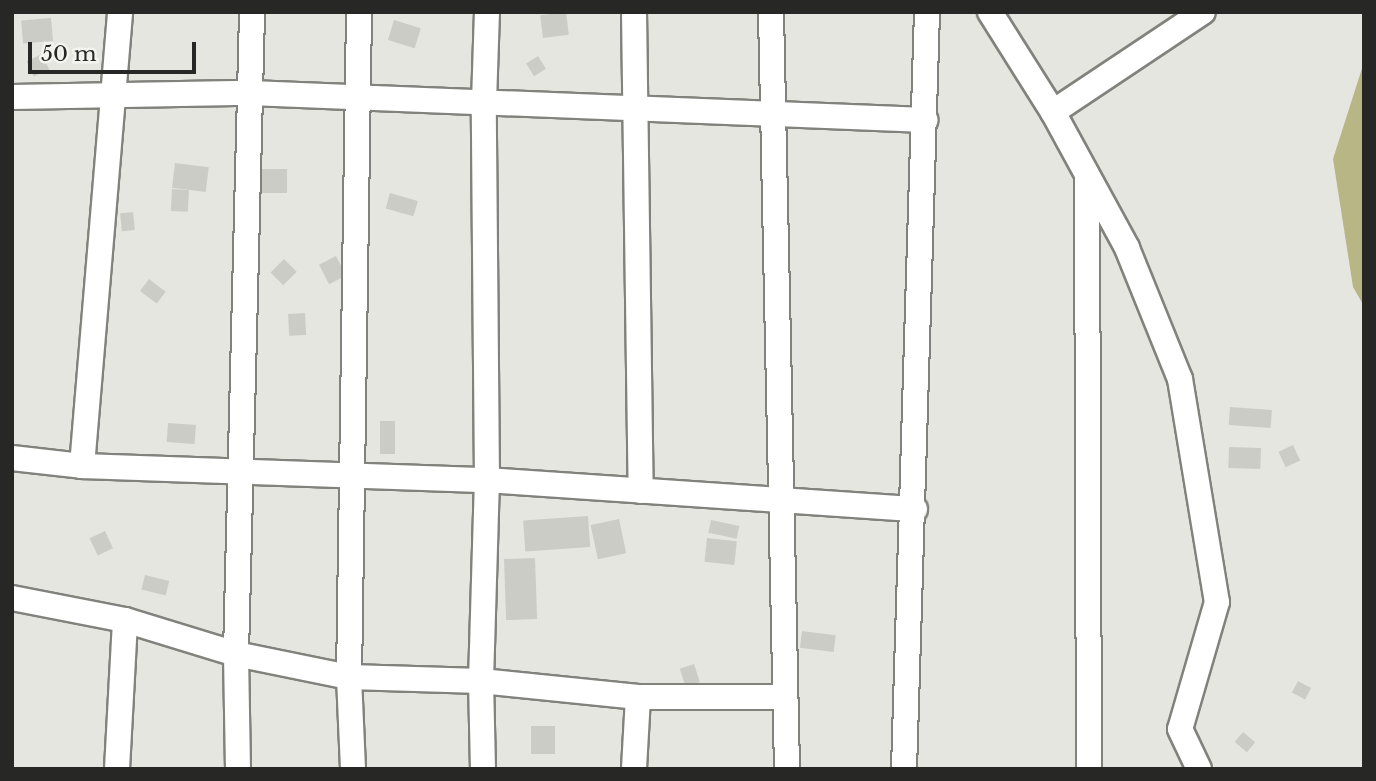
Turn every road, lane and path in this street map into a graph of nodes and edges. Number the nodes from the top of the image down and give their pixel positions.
1 (120, 12) edge
2 (252, 12) edge
3 (359, 12) edge
4 (487, 12) edge
5 (634, 12) edge
6 (771, 12) edge
7 (927, 12) edge
8 (990, 12) edge
9 (1203, 12) edge
10 (250, 93) junction
11 (113, 95) junction
12 (12, 97) edge
13 (357, 97) junction
14 (484, 102) junction
15 (635, 108) junction
16 (1053, 113) junction
17 (774, 114) junction
18 (925, 120) junction
19 (1087, 174) junction
20 (12, 458) edge
21 (82, 466) junction
22 (241, 470) junction
23 (352, 474) junction
24 (487, 480) junction
25 (641, 491) junction
26 (781, 500) junction
27 (915, 509) junction
28 (12, 598) edge
29 (125, 620) junction
30 (236, 654) junction
31 (349, 677) junction
32 (481, 681) junction
33 (638, 697) junction
34 (785, 698) junction
35 (117, 769) edge
36 (238, 769) edge
37 (353, 769) edge
38 (484, 769) edge
39 (634, 769) edge
40 (787, 769) edge
41 (904, 769) edge
42 (1089, 769) edge
43 (1199, 769) edge

1 - 11 street
2 - 10 street
3 - 13 street
4 - 14 street
5 - 15 street
6 - 17 street
7 - 18 street
8 - 16 street
9 - 16 street
10 - 11 street
10 - 13 street
10 - 22 street
11 - 12 street
11 - 21 street
13 - 14 street
13 - 23 street
14 - 15 street
14 - 24 street
15 - 17 street
15 - 25 street
16 - 19 street
17 - 18 street
17 - 26 street
18 - 27 street
19 - 42 street
19 - 43 street
20 - 21 street
21 - 22 street
22 - 23 street
22 - 30 street
23 - 24 street
23 - 31 street
24 - 25 street
24 - 32 street
25 - 26 street
26 - 27 street
26 - 34 street
27 - 41 street
28 - 29 street
29 - 30 street
29 - 35 street
30 - 31 street
30 - 36 street
31 - 32 street
31 - 37 street
32 - 33 street
32 - 38 street
33 - 34 street
33 - 39 street
34 - 40 street

